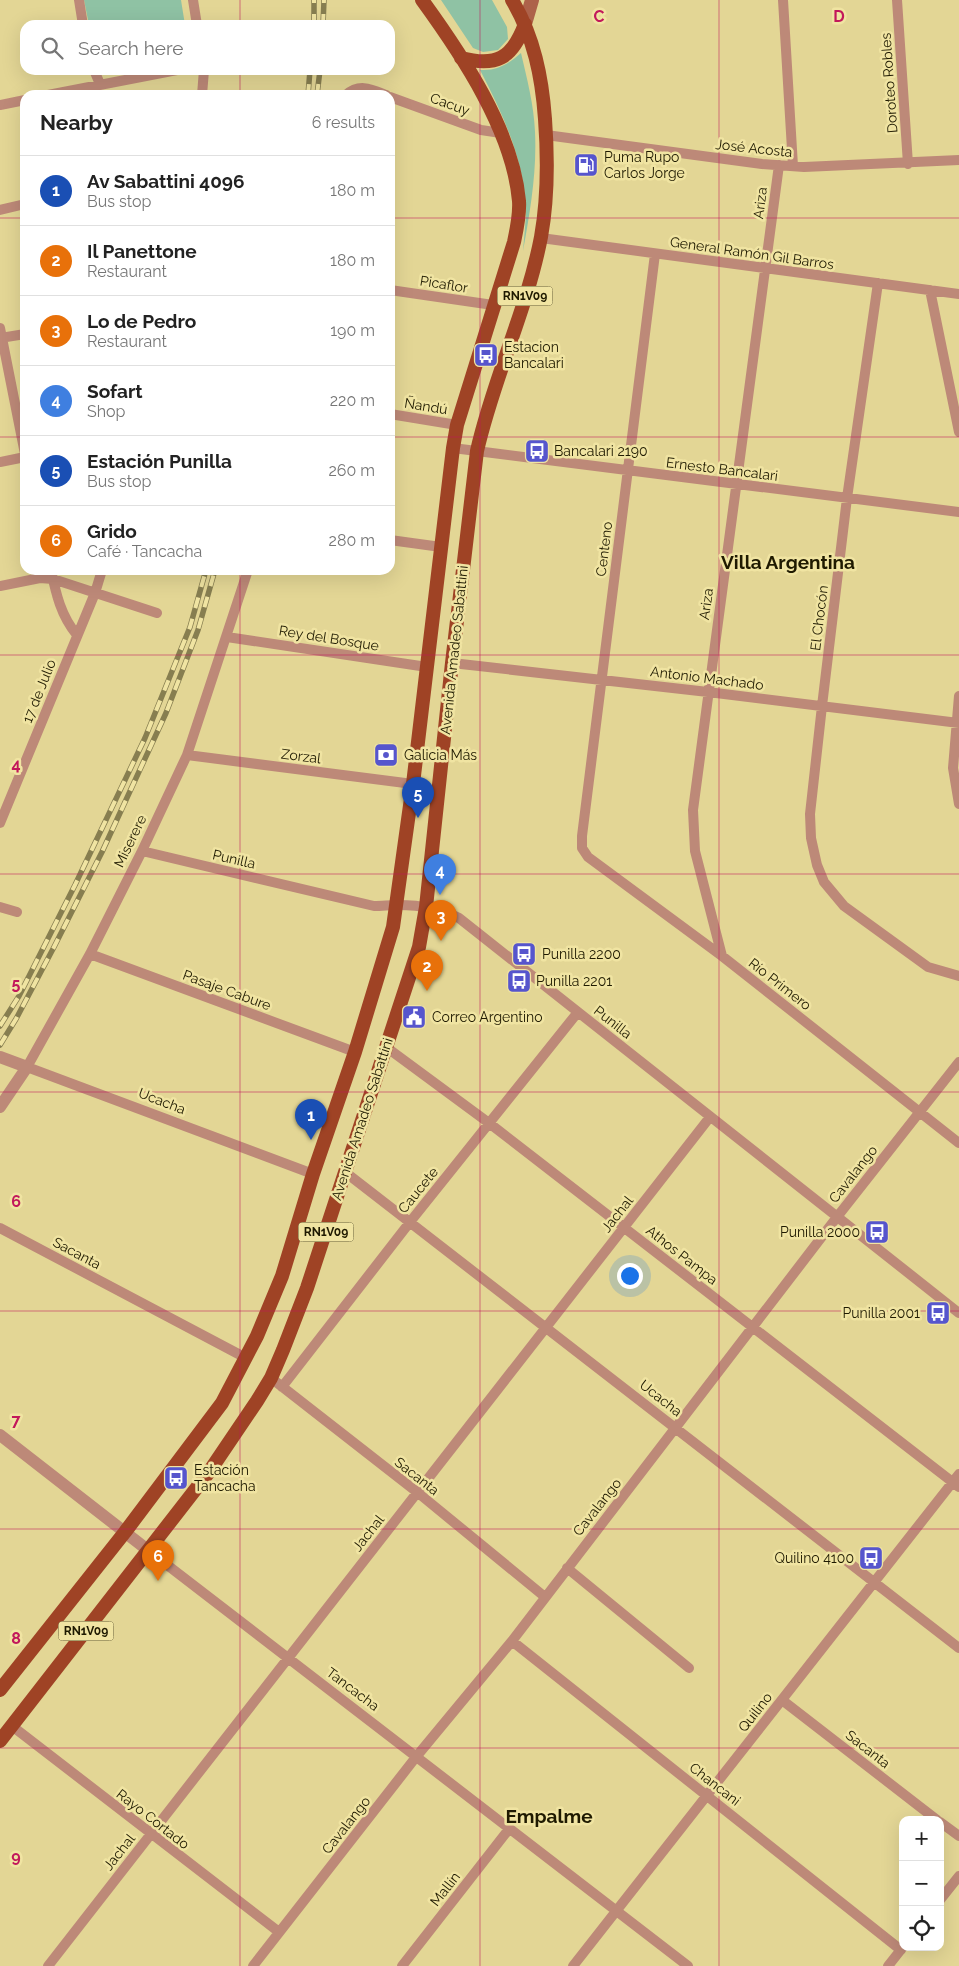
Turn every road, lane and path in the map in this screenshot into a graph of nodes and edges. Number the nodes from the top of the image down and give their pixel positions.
1 (79, 0) edge
2 (193, 0) edge
3 (423, 0) edge
4 (512, 0) edge
5 (532, 0) edge
6 (783, 0) edge
7 (897, 0) edge
8 (82, 20) edge
9 (196, 20) edge
10 (525, 24) junction
11 (461, 58) junction
12 (96, 75) edge
13 (150, 75) edge
14 (204, 75) edge
15 (100, 84) junction
16 (72, 90) edge
17 (202, 90) edge
18 (395, 99) edge
19 (20, 101) edge
20 (0, 105) edge
21 (501, 132) junction
22 (546, 135) junction
23 (959, 160) edge
24 (908, 164) junction
25 (779, 165) junction
26 (793, 166) junction
27 (20, 205) edge
28 (0, 210) edge
29 (541, 238) junction
30 (655, 254) junction
31 (766, 268) junction
32 (878, 283) junction
33 (930, 290) junction
34 (395, 291) edge
35 (959, 294) edge
36 (493, 305) junction
37 (20, 334) edge
38 (1, 335) edge
39 (395, 415) edge
40 (457, 426) junction
41 (20, 431) edge
42 (959, 432) edge
43 (453, 448) junction
44 (477, 452) junction
45 (20, 457) edge
46 (0, 462) edge
47 (628, 471) junction
48 (736, 484) junction
49 (847, 498) junction
50 (959, 512) edge
51 (395, 541) edge
52 (441, 547) junction
53 (49, 575) edge
54 (52, 575) edge
55 (54, 575) edge
56 (100, 575) edge
57 (246, 575) edge
58 (0, 586) edge
59 (95, 593) junction
60 (157, 613) dead end
61 (77, 635) junction
62 (227, 637) junction
63 (452, 663) junction
64 (427, 667) junction
65 (601, 680) junction
66 (708, 692) junction
67 (959, 696) edge
68 (822, 706) junction
69 (958, 723) edge
70 (187, 755) junction
71 (413, 784) junction
72 (959, 804) edge
73 (0, 823) edge
74 (582, 848) joint
75 (142, 851) junction
76 (397, 904) junction
77 (0, 906) edge
78 (426, 907) junction
79 (17, 912) dead end
80 (90, 954) junction
81 (722, 956) junction
82 (959, 976) edge
83 (578, 1012) junction
84 (386, 1047) junction
85 (355, 1052) junction
86 (0, 1057) edge
87 (959, 1062) edge
88 (27, 1067) junction
89 (0, 1107) edge
90 (920, 1112) junction
91 (710, 1117) junction
92 (489, 1123) junction
93 (959, 1143) edge
94 (345, 1172) junction
95 (313, 1174) junction
96 (837, 1217) junction
97 (410, 1222) junction
98 (624, 1227) junction
99 (0, 1228) edge
100 (959, 1313) edge
101 (546, 1327) junction
102 (753, 1327) junction
103 (246, 1358) junction
104 (271, 1378) junction
105 (282, 1387) junction
106 (675, 1428) junction
107 (0, 1435) edge
108 (957, 1481) edge
109 (417, 1492) junction
110 (125, 1532) junction
111 (149, 1550) junction
112 (567, 1568) junction
113 (874, 1582) junction
114 (545, 1597) junction
115 (512, 1641) junction
116 (959, 1648) edge
117 (288, 1658) junction
118 (690, 1668) dead end
119 (0, 1690) edge
120 (782, 1700) junction
121 (12, 1726) junction
122 (0, 1741) edge
123 (416, 1757) junction
124 (707, 1796) junction
125 (933, 1816) edge
126 (944, 1825) edge
127 (510, 1829) junction
128 (151, 1834) junction
129 (959, 1836) edge
130 (959, 1876) edge
131 (944, 1895) edge
132 (616, 1911) junction
133 (279, 1932) junction
134 (899, 1946) edge
135 (900, 1951) edge
136 (48, 1966) edge
137 (253, 1966) edge
138 (402, 1966) edge
139 (573, 1966) edge
140 (688, 1966) edge
141 (888, 1966) edge

1 - 8 street
2 - 9 street
3 - 11 main road, Avenida Amadeo Sabattini / RN1V09
4 - 10 main road, Avenida Amadeo Sabattini / RN1V09
5 - 10 main road
6 - 26 street
7 - 24 street, Doroteo Robles
10 - 11 main road
10 - 22 main road, Avenida Amadeo Sabattini / RN1V09
11 - 21 main road, Avenida Amadeo Sabattini / RN1V09
12 - 15 street
13 - 15 street
14 - 17 street
15 - 16 street
18 - 21 street, Cacuy
19 - 20 street
21 - 36 main road, Avenida Amadeo Sabattini / RN1V09
22 - 25 street, José Acosta
22 - 29 main road, Avenida Amadeo Sabattini / RN1V09
23 - 24 street, José Acosta
24 - 26 street, José Acosta
25 - 26 street, José Acosta
25 - 31 street, Ariza
27 - 28 street
29 - 30 street, General Ramón Gil Barros
29 - 44 main road, Avenida Amadeo Sabattini / RN1V09
30 - 31 street, General Ramón Gil Barros
30 - 47 street, Centeno
31 - 32 street, General Ramón Gil Barros
31 - 48 street, Ariza
32 - 33 street, General Ramón Gil Barros
32 - 49 street, El Chocón
33 - 35 street, General Ramón Gil Barros
33 - 42 street
34 - 36 street, Picaflor
36 - 40 main road, Avenida Amadeo Sabattini / RN1V09
37 - 38 street
38 - 41 street
39 - 40 street, Ñandú
40 - 43 main road, Avenida Amadeo Sabattini / RN1V09
43 - 44 street, Ernesto Bancalari
43 - 52 main road, Avenida Amadeo Sabattini / RN1V09
44 - 47 street, Ernesto Bancalari
44 - 63 main road, Avenida Amadeo Sabattini / RN1V09
45 - 46 street
47 - 48 street, Ernesto Bancalari
47 - 65 street, Centeno
48 - 49 street, Ernesto Bancalari
48 - 66 street, Ariza
49 - 50 street, Ernesto Bancalari
49 - 68 street, El Chocón
51 - 52 street
52 - 64 main road, Avenida Amadeo Sabattini / RN1V09
53 - 58 street
54 - 61 street
55 - 59 street
56 - 59 street, 17 de Julio
57 - 62 street, Miserere
59 - 60 street
59 - 61 street, 17 de Julio
61 - 73 street, 17 de Julio
62 - 64 street, Rey del Bosque
62 - 70 street, Miserere
63 - 65 street, Antonio Machado
63 - 78 main road, Avenida Amadeo Sabattini / RN1V09
64 - 71 main road, Avenida Amadeo Sabattini / RN1V09
65 - 66 street, Antonio Machado
65 - 74 street, Centeno
66 - 68 street, Antonio Machado
66 - 81 street, Ariza
67 - 69 street
68 - 69 street, Antonio Machado
68 - 82 street, El Chocón
69 - 72 street
70 - 71 street, Zorzal
70 - 75 street, Miserere
71 - 76 main road, Avenida Amadeo Sabattini / RN1V09
74 - 81 street, Río Primero
75 - 76 street, Punilla
75 - 80 street, Miserere
76 - 78 street, Punilla
76 - 85 main road, Avenida Amadeo Sabattini / RN1V09
77 - 79 street
78 - 83 street, Punilla
78 - 84 main road, Avenida Amadeo Sabattini / RN1V09
80 - 85 street, Pasaje Cabure
80 - 88 street, Miserere
81 - 90 street, Río Primero
83 - 91 street, Punilla
83 - 92 street, Caucete
84 - 92 street, Athos Pampa
84 - 94 main road, Avenida Amadeo Sabattini / RN1V09
85 - 95 main road, Avenida Amadeo Sabattini / RN1V09
86 - 88 street, Ucacha
87 - 90 street, Cavalango
88 - 89 street, Miserere
88 - 95 street, Ucacha
90 - 93 street, Río Primero
90 - 96 street, Cavalango
91 - 96 street, Punilla
91 - 98 street, Jachal
92 - 97 street, Caucete
92 - 98 street, Athos Pampa
94 - 97 street, Ucacha
94 - 104 main road, Avenida Amadeo Sabattini / RN1V09
95 - 103 main road, Avenida Amadeo Sabattini / RN1V09
96 - 100 street, Punilla
96 - 102 street, Cavalango
97 - 101 street, Ucacha
97 - 105 street, Caucete
98 - 101 street, Jachal
98 - 102 street, Athos Pampa
99 - 103 street, Sacanta
101 - 106 street, Ucacha
101 - 109 street, Jachal
102 - 106 street, Cavalango
102 - 108 street, Athos Pampa
103 - 110 main road, Avenida Amadeo Sabattini / RN1V09
104 - 105 street, Sacanta
104 - 111 main road, Avenida Amadeo Sabattini / RN1V09
105 - 109 street, Sacanta
106 - 112 street, Cavalango
106 - 113 street, Ucacha
107 - 110 street, Tancacha
108 - 113 street, Quilino
109 - 114 street, Sacanta
109 - 117 street, Jachal
110 - 111 street, Tancacha
110 - 119 main road, Avenida Amadeo Sabattini / RN1V09
111 - 117 street, Tancacha
111 - 121 main road, Avenida Amadeo Sabattini / RN1V09
112 - 114 street, Cavalango
112 - 118 street
113 - 116 street, Ucacha
113 - 120 street, Quilino
114 - 115 street, Cavalango
115 - 123 street, Cavalango
115 - 124 street, Chancani
117 - 123 street, Tancacha
117 - 128 street, Jachal
120 - 124 street, Quilino
120 - 125 street, Sacanta
121 - 122 main road, Avenida Amadeo Sabattini / RN1V09
121 - 128 street, Rayo Cortado
123 - 127 street, Tancacha
123 - 133 street, Cavalango
124 - 132 street, Quilino
124 - 134 street, Chancani
126 - 129 street, Sacanta
127 - 132 street, Tancacha
127 - 138 street, Mallín
128 - 133 street, Rayo Cortado
128 - 136 street, Jachal
130 - 131 street
132 - 139 street, Quilino
132 - 140 street, Tancacha
133 - 137 street, Cavalango
135 - 141 street

